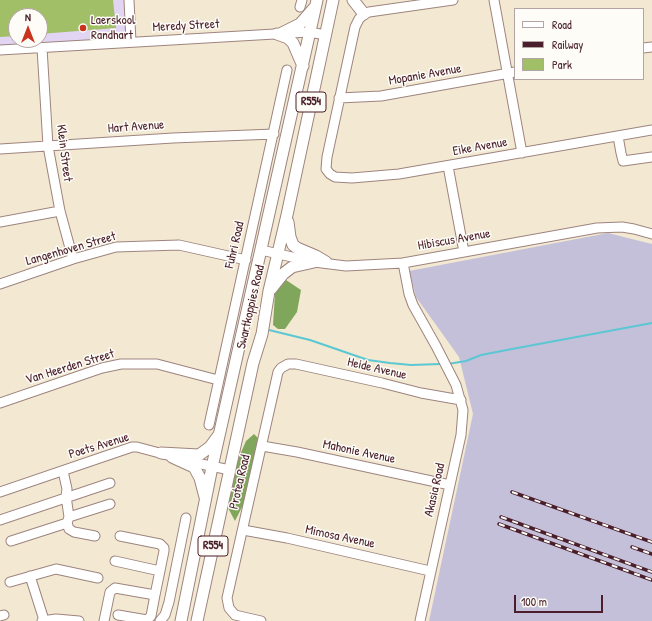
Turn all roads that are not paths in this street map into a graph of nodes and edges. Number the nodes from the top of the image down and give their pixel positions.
1 (129, 0) edge
2 (333, 0) edge
3 (354, 0) edge
4 (453, 0) edge
5 (494, 0) edge
6 (316, 3) edge
7 (364, 14) junction
8 (310, 32) junction
9 (279, 34) junction
10 (326, 35) junction
11 (131, 42) junction
12 (42, 48) joint
13 (48, 48) edge
14 (0, 50) edge
15 (303, 67) junction
16 (287, 70) dead end
17 (511, 73) edge
18 (339, 98) junction
19 (652, 130) edge
20 (274, 134) junction
21 (618, 136) junction
22 (48, 146) junction
23 (0, 149) edge
24 (522, 153) junction
25 (652, 157) edge
26 (448, 166) junction
27 (60, 211) junction
28 (287, 215) junction
29 (0, 222) edge
30 (652, 234) edge
31 (261, 250) junction
32 (464, 252) junction
33 (278, 253) junction
34 (73, 259) junction
35 (246, 260) junction
36 (314, 262) junction
37 (326, 262) junction
38 (404, 263) junction
39 (0, 284) edge
40 (269, 291) junction
41 (286, 364) joint
42 (218, 380) junction
43 (462, 400) junction
44 (0, 403) edge
45 (209, 426) dead end
46 (220, 433) junction
47 (262, 446) junction
48 (166, 455) junction
49 (212, 467) junction
50 (230, 470) junction
51 (61, 472) junction
52 (110, 483) dead end
53 (450, 485) junction
54 (0, 492) edge
55 (66, 497) junction
56 (206, 499) junction
57 (110, 504) dead end
58 (186, 518) dead end
59 (0, 520) edge
60 (68, 520) junction
61 (243, 530) junction
62 (95, 536) dead end
63 (120, 536) dead end
64 (11, 541) dead end
65 (115, 561) dead end
66 (160, 571) junction
67 (430, 572) junction
68 (30, 576) junction
69 (206, 577) junction
70 (98, 578) dead end
71 (10, 582) dead end
72 (155, 595) junction
73 (118, 615) dead end
74 (43, 621) edge
75 (79, 621) edge
76 (104, 621) edge
77 (160, 621) edge
78 (181, 621) edge
79 (190, 621) edge
80 (197, 621) edge
81 (261, 621) edge
82 (420, 621) edge

1 - 11 street
2 - 10 main road, Swartkoppies Road / R554
3 - 7 main road
4 - 7 street
5 - 17 street
6 - 8 main road, Swartkoppies Road / R554
6 - 9 main road
7 - 18 street
8 - 9 street, Meredy Street
8 - 10 street, Meredy Street
8 - 15 main road, Swartkoppies Road / R554
9 - 11 street, Meredy Street
9 - 15 main road
10 - 28 main road, Swartkoppies Road / R554
11 - 13 street, Meredy Street
12 - 14 street, Meredy Street
12 - 22 street, Klein Street
15 - 31 main road, Swartkoppies Road / R554
16 - 20 street, Fuhri Road
17 - 18 street, Mopanie Avenue
17 - 24 street
18 - 26 street, Eike Avenue
19 - 21 street, Eike Avenue
20 - 22 street, Hart Avenue
20 - 35 street, Fuhri Road
21 - 24 street, Eike Avenue
21 - 25 street
22 - 23 street, Hart Avenue
22 - 27 street, Klein Street
24 - 26 street, Eike Avenue
26 - 32 street
27 - 29 street
27 - 34 street, Klein Street
28 - 33 main road, Swartkoppies Road / R554
28 - 37 main road
30 - 32 street, Hibiscus Avenue
31 - 33 street, Hibiscus Avenue
31 - 46 main road, Swartkoppies Road / R554
32 - 38 street, Hibiscus Avenue
33 - 36 street, Hibiscus Avenue
33 - 40 main road, Swartkoppies Road / R554
34 - 35 street, Langenhoven Street
34 - 39 street, Langenhoven Street
35 - 42 street, Fuhri Road
36 - 37 street, Hibiscus Avenue
36 - 40 main road
37 - 38 street, Hibiscus Avenue
38 - 43 street, Akasia Road
40 - 50 main road, Swartkoppies Road / R554
41 - 43 street, Heide Avenue
41 - 47 street, Protea Road
42 - 44 street, Van Heerden Street
42 - 45 street, Fuhri Road
43 - 53 street, Akasia Road
46 - 48 main road
46 - 49 main road, Swartkoppies Road / R554
47 - 53 street, Mahonie Avenue
47 - 61 street, Protea Road
48 - 49 street, Poets Avenue
48 - 51 street, Poets Avenue
48 - 56 main road
49 - 50 street, Poets Avenue
49 - 56 main road, Swartkoppies Road / R554
50 - 69 main road, Swartkoppies Road / R554
51 - 54 street, Poets Avenue
51 - 55 street
52 - 55 street
53 - 67 street, Akasia Road
55 - 59 street
55 - 60 street
56 - 78 main road, Swartkoppies Road / R554
57 - 60 street
58 - 77 street
60 - 62 street
60 - 64 street
61 - 67 street, Mimosa Avenue
61 - 81 street, Protea Road
63 - 66 street
65 - 66 street
66 - 72 street
67 - 82 street, Akasia Road
68 - 70 street
68 - 71 street
68 - 74 street
69 - 79 main road
69 - 80 main road, Swartkoppies Road / R554
72 - 73 street
72 - 76 street
74 - 75 street

